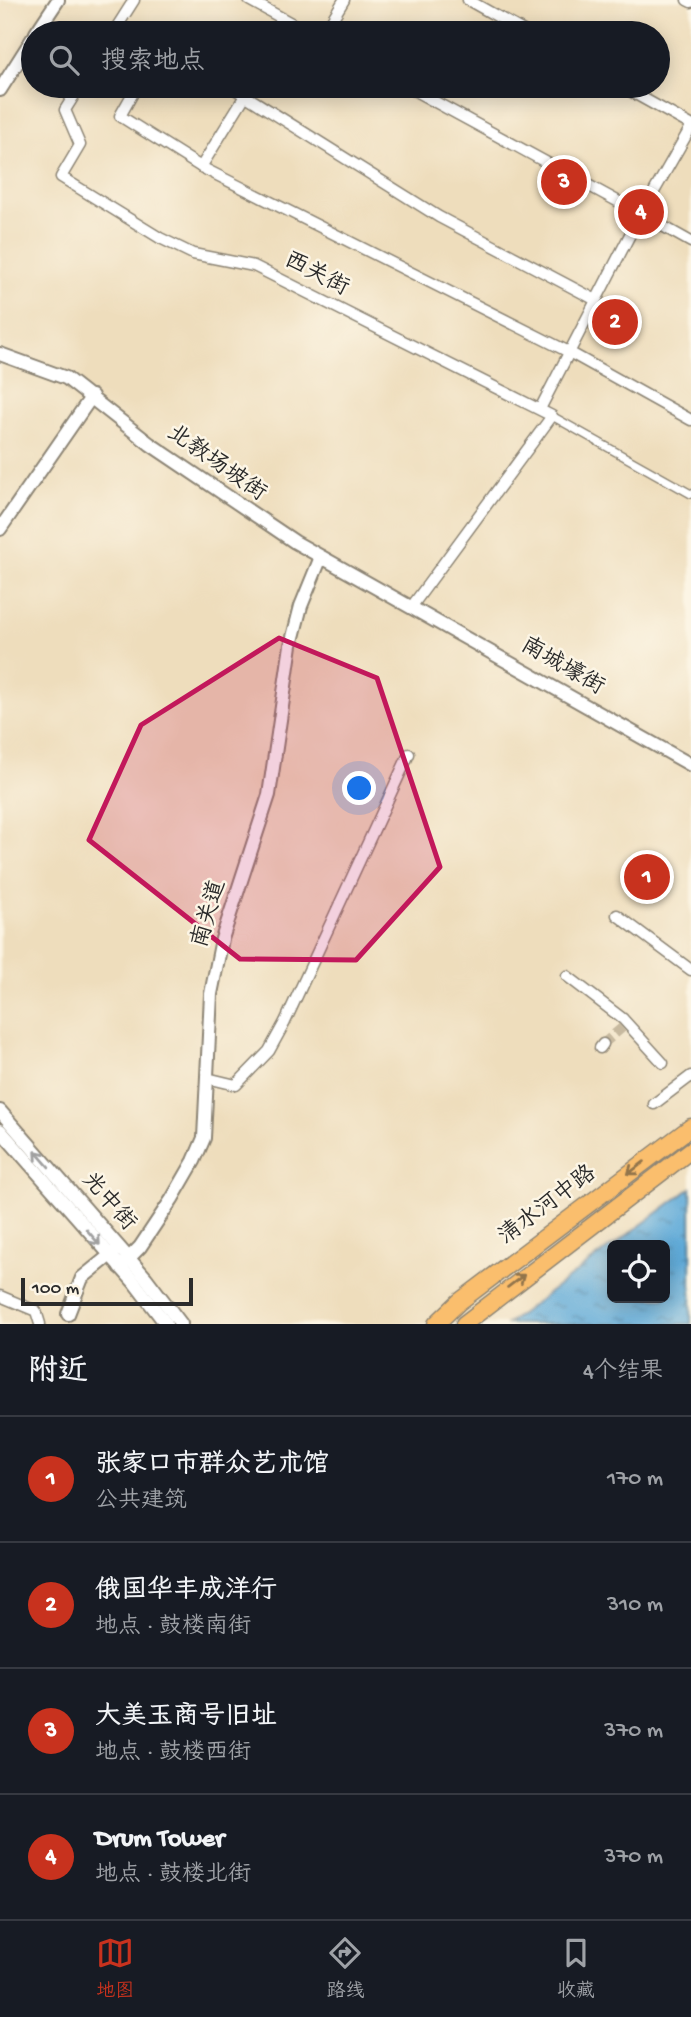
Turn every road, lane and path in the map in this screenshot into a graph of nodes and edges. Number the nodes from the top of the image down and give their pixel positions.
1 (58, 0) edge
2 (134, 0) edge
3 (249, 0) edge
4 (344, 0) edge
5 (468, 0) edge
6 (44, 21) edge
7 (121, 21) edge
8 (286, 21) edge
9 (331, 21) edge
10 (506, 21) edge
11 (21, 57) edge
12 (0, 90) edge
13 (72, 98) edge
14 (130, 98) edge
15 (244, 98) edge
16 (248, 98) edge
17 (428, 98) edge
18 (642, 98) edge
19 (691, 126) edge
20 (201, 167) junction
21 (647, 204) dead end
22 (630, 208) tunnel mouth
23 (650, 219) tunnel mouth
24 (638, 221) dead end
25 (691, 242) edge
26 (596, 300) junction
27 (569, 352) junction
28 (0, 355) edge
29 (92, 396) junction
30 (540, 409) junction
31 (552, 416) junction
32 (691, 420) edge
33 (691, 494) edge
34 (0, 528) edge
35 (321, 556) junction
36 (412, 606) junction
37 (409, 754) dead end
38 (691, 765) edge
39 (617, 915) dead end
40 (691, 971) edge
41 (568, 976) dead end
42 (663, 1063) dead end
43 (691, 1076) edge
44 (207, 1078) junction
45 (653, 1104) dead end
46 (0, 1111) edge
47 (691, 1127) edge
48 (0, 1130) edge
49 (691, 1150) edge
50 (114, 1251) junction
51 (125, 1263) junction
52 (0, 1296) edge
53 (68, 1314) dead end
54 (40, 1324) edge
55 (166, 1324) edge
56 (181, 1324) edge
57 (436, 1324) edge
58 (464, 1324) edge

1 - 6 street
2 - 7 street
3 - 8 street
4 - 9 street
5 - 10 street
11 - 12 street
13 - 30 street, 西关街
14 - 20 street
15 - 20 street
16 - 26 street
17 - 22 street
18 - 19 street
19 - 21 street
20 - 27 street
23 - 25 street
24 - 26 street
26 - 27 street
27 - 30 street
27 - 32 street
28 - 29 street, 北教场坡街
29 - 34 street
29 - 35 street, 北教场坡街
30 - 31 street, 西关街
31 - 33 street
31 - 36 street
35 - 36 street, 北教场坡街
35 - 44 street, 南关道
36 - 38 street, 南城壕街
37 - 44 street
39 - 40 street
41 - 42 street
43 - 45 street
44 - 51 street, 南关道
50 -> 46 street, 光中街
47 -> 57 main road, 清水河中路
48 -> 50 street, 光中街
58 -> 49 main road, 清水河中路
50 - 51 street, 光中街
50 - 53 street
51 - 55 street, 光中街
51 - 56 street, 光中街
52 - 54 street

